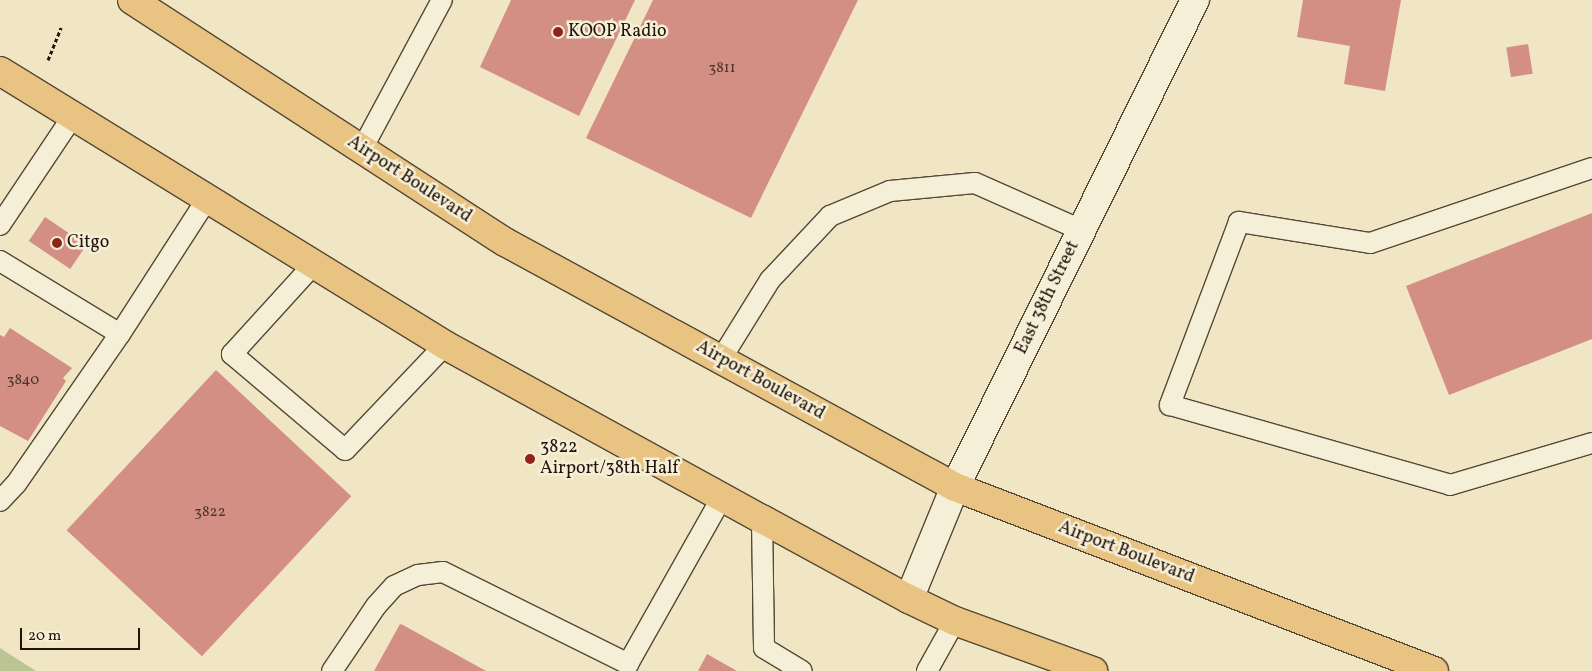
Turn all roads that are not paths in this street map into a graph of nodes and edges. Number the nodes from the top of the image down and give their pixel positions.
1 (132, 0) edge
2 (442, 0) edge
3 (1194, 0) edge
4 (0, 71) edge
5 (73, 116) junction
6 (362, 149) junction
7 (1592, 168) edge
8 (207, 199) junction
9 (0, 225) edge
10 (1081, 230) junction
11 (0, 260) edge
12 (314, 264) junction
13 (120, 334) junction
14 (445, 345) junction
15 (721, 359) junction
16 (1592, 443) edge
17 (955, 487) junction
18 (722, 497) junction
19 (0, 500) edge
20 (762, 519) junction
21 (909, 599) junction
22 (954, 621) junction
23 (332, 671) edge
24 (802, 671) edge
25 (927, 671) edge
26 (1092, 671) edge
27 (1434, 671) edge

1 - 6 main road, Airport Boulevard
2 - 6 lane
3 - 10 street, East 38th Street
4 - 5 main road
5 - 8 main road
5 - 9 lane
6 - 15 main road, Airport Boulevard
7 - 16 lane
8 - 12 main road
8 - 13 lane
10 - 15 lane
10 - 17 street, East 38th Street
11 - 13 lane
12 - 14 main road
12 - 14 lane
13 - 19 lane
14 - 18 main road
15 - 17 main road, Airport Boulevard
17 - 21 street, East 38th Street
17 - 27 main road, Airport Boulevard
18 - 20 main road
18 - 23 lane
20 - 21 main road
20 - 24 lane
21 - 22 main road
22 - 25 lane
22 - 26 main road

